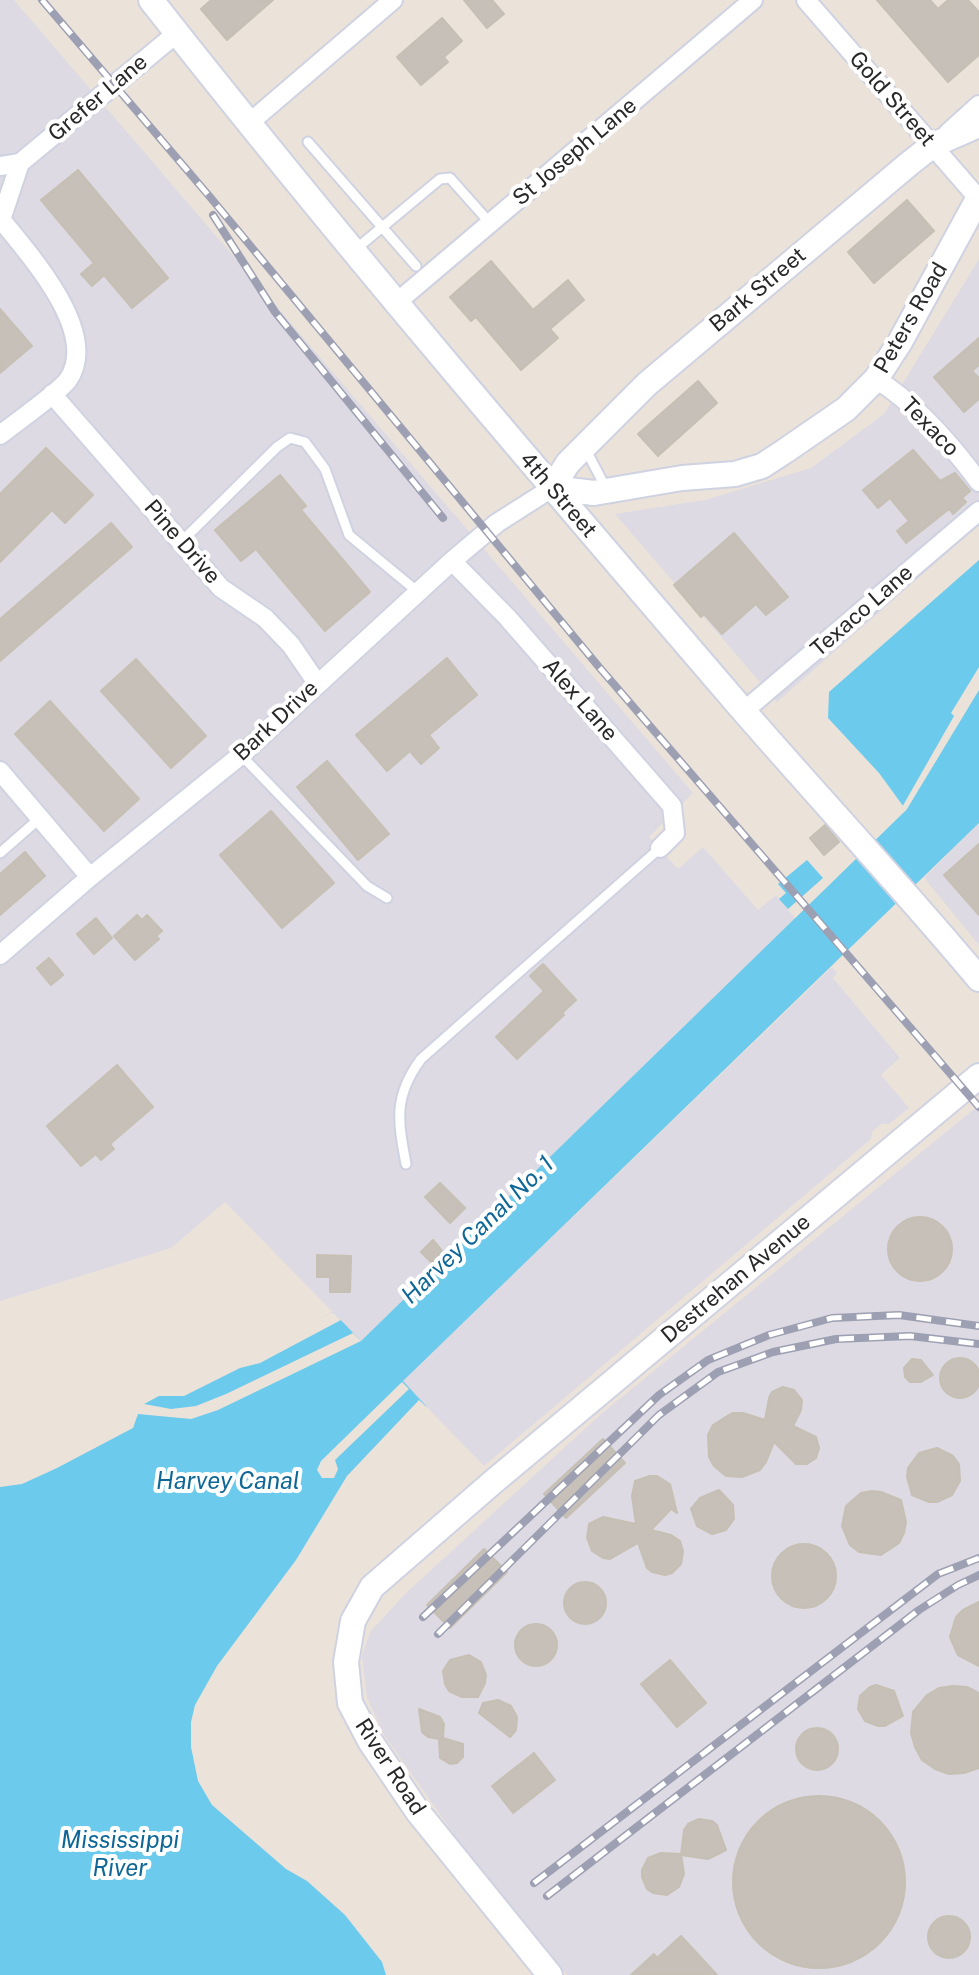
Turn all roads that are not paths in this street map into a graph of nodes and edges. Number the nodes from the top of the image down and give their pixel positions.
1 (151, 0) edge
2 (393, 0) edge
3 (753, 0) edge
4 (806, 0) edge
5 (177, 33) junction
6 (979, 105) edge
7 (248, 124) junction
8 (979, 125) edge
9 (308, 142) dead end
10 (933, 145) junction
11 (20, 163) junction
12 (0, 166) edge
13 (979, 197) edge
14 (1, 219) edge
15 (490, 223) junction
16 (382, 227) junction
17 (353, 252) junction
18 (416, 266) dead end
19 (396, 303) junction
20 (876, 379) junction
21 (52, 394) junction
22 (0, 435) edge
23 (584, 447) junction
24 (979, 482) edge
25 (552, 488) junction
26 (607, 490) junction
27 (979, 511) edge
28 (181, 542) junction
29 (452, 561) junction
30 (418, 592) junction
31 (317, 683) junction
32 (744, 711) junction
33 (241, 755) junction
34 (0, 771) edge
35 (40, 818) junction
36 (660, 848) joint
37 (0, 853) edge
38 (90, 877) junction
39 (387, 898) dead end
40 (0, 955) edge
41 (979, 979) edge
42 (979, 1076) edge
43 (406, 1164) dead end
44 (493, 1482) joint
45 (550, 1975) edge

1 - 5 main road, 4th Street
2 - 7 street
3 - 15 street, St Joseph Lane
4 - 10 street, Gold Street
5 - 7 main road, 4th Street
5 - 11 street, Grefer Lane
6 - 10 street, Bark Street
7 - 17 main road, 4th Street
8 - 10 main road
9 - 16 lane
10 - 13 street, Gold Street
10 - 23 main road, Bark Street
11 - 12 street
11 - 14 street
13 - 20 main road, Peters Road
14 - 21 street
15 - 16 lane
15 - 19 street, St Joseph Lane
16 - 17 lane
16 - 18 lane
17 - 19 main road, 4th Street
19 - 25 main road, 4th Street
20 - 24 street, Texaco
20 - 26 main road, Peters Road
21 - 22 street
21 - 28 street, Pine Drive
23 - 25 main road, Bark Street
23 - 26 lane
25 - 26 main road, Peters Road
25 - 29 street, Bark Drive
25 - 32 main road, 4th Street
27 - 32 street, Texaco Lane
28 - 30 lane
28 - 31 street, Pine Drive
29 - 30 street, Bark Drive
29 - 36 street, Alex Lane
30 - 31 street, Bark Drive
31 - 33 street, Bark Drive
32 - 41 main road, 4th Street
33 - 38 street, Bark Drive
33 - 39 lane
34 - 35 street
35 - 37 lane
35 - 38 street
36 - 43 lane
38 - 40 street, Bark Drive
42 - 44 main road, Destrehan Avenue
44 - 45 main road, River Road

